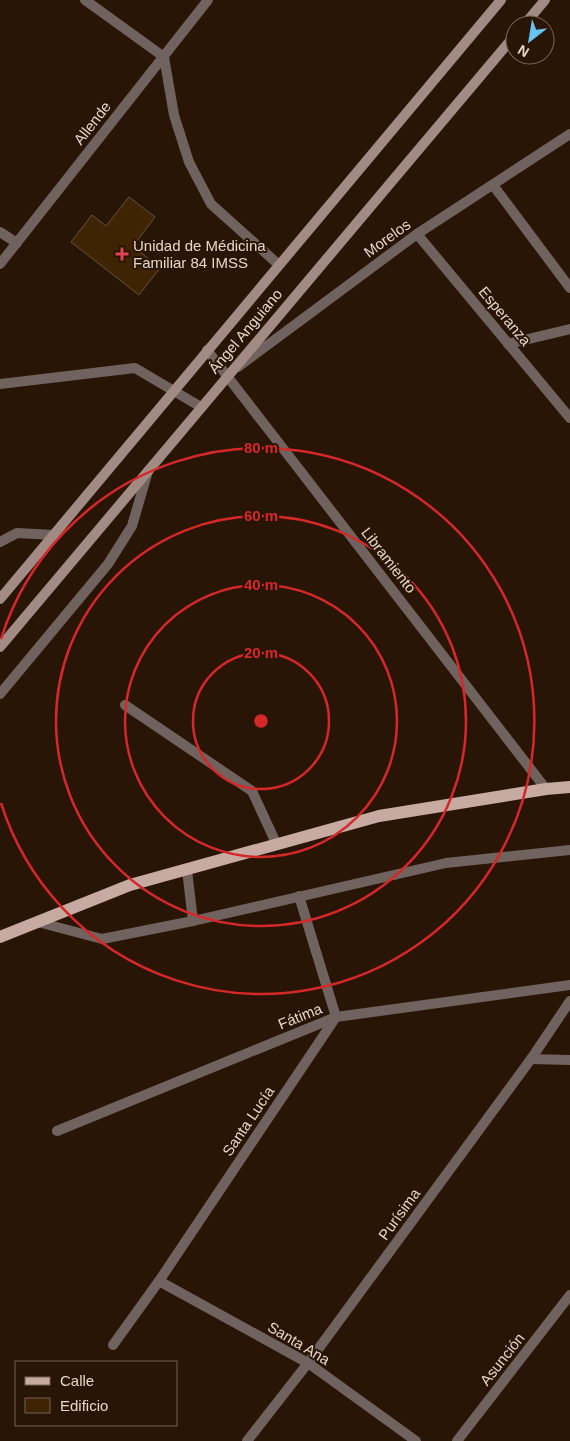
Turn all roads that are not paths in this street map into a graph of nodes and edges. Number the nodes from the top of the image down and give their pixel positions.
1 (85, 0) edge
2 (208, 0) edge
3 (500, 0) edge
4 (545, 0) edge
5 (532, 15) edge
6 (505, 47) edge
7 (164, 56) junction
8 (570, 134) edge
9 (493, 185) junction
10 (0, 232) edge
11 (417, 234) junction
12 (17, 243) junction
13 (0, 264) edge
14 (279, 266) junction
15 (570, 288) edge
16 (570, 329) edge
17 (508, 344) junction
18 (207, 350) junction
19 (228, 375) junction
20 (0, 384) edge
21 (174, 391) junction
22 (201, 407) junction
23 (570, 418) edge
24 (149, 469) junction
25 (54, 535) junction
26 (0, 542) edge
27 (0, 599) edge
28 (0, 646) edge
29 (0, 694) edge
30 (126, 706) dead end
31 (570, 787) edge
32 (546, 789) junction
33 (277, 845) junction
34 (570, 850) edge
35 (187, 870) junction
36 (299, 896) junction
37 (193, 921) junction
38 (38, 922) junction
39 (0, 937) edge
40 (570, 985) edge
41 (570, 1001) edge
42 (336, 1017) junction
43 (531, 1059) junction
44 (570, 1060) edge
45 (57, 1131) dead end
46 (159, 1282) junction
47 (570, 1295) edge
48 (113, 1345) dead end
49 (308, 1363) junction
50 (248, 1441) edge
51 (416, 1441) edge
52 (457, 1441) edge

1 - 7 street
2 - 7 street, Allende
3 - 14 street, Ángel Anguiano
4 - 5 street
6 - 19 street, Ángel Anguiano
7 - 12 street, Allende
7 - 14 street
8 - 9 street, Morelos
9 - 11 street, Morelos
9 - 15 street
10 - 12 street
11 - 17 street, Esperanza
11 - 19 street, Morelos
12 - 13 street, Allende
14 - 18 street, Ángel Anguiano
16 - 17 street
17 - 23 street, Esperanza
18 - 19 street, Libramiento
18 - 21 street, Ángel Anguiano
19 - 22 street, Ángel Anguiano
19 - 32 street, Libramiento
20 - 21 street
21 - 22 street
21 - 25 street, Ángel Anguiano
22 - 24 street, Ángel Anguiano
24 - 28 street, Ángel Anguiano
24 - 29 street
25 - 26 street
25 - 27 street, Ángel Anguiano
30 - 33 street
31 - 32 main road
32 - 33 main road
33 - 35 main road
34 - 36 street
35 - 37 street
35 - 38 main road
36 - 37 street
36 - 42 street
37 - 38 street
38 - 39 main road
40 - 42 street, Fátima
41 - 43 street, Purísima
42 - 45 street, Fátima
42 - 46 street, Santa Lucía
43 - 44 street
43 - 49 street, Purísima
46 - 48 street, Santa Lucía
46 - 49 street, Santa Ana
47 - 52 street, Asunción
49 - 50 street, Purísima
49 - 51 street, Santa Ana

